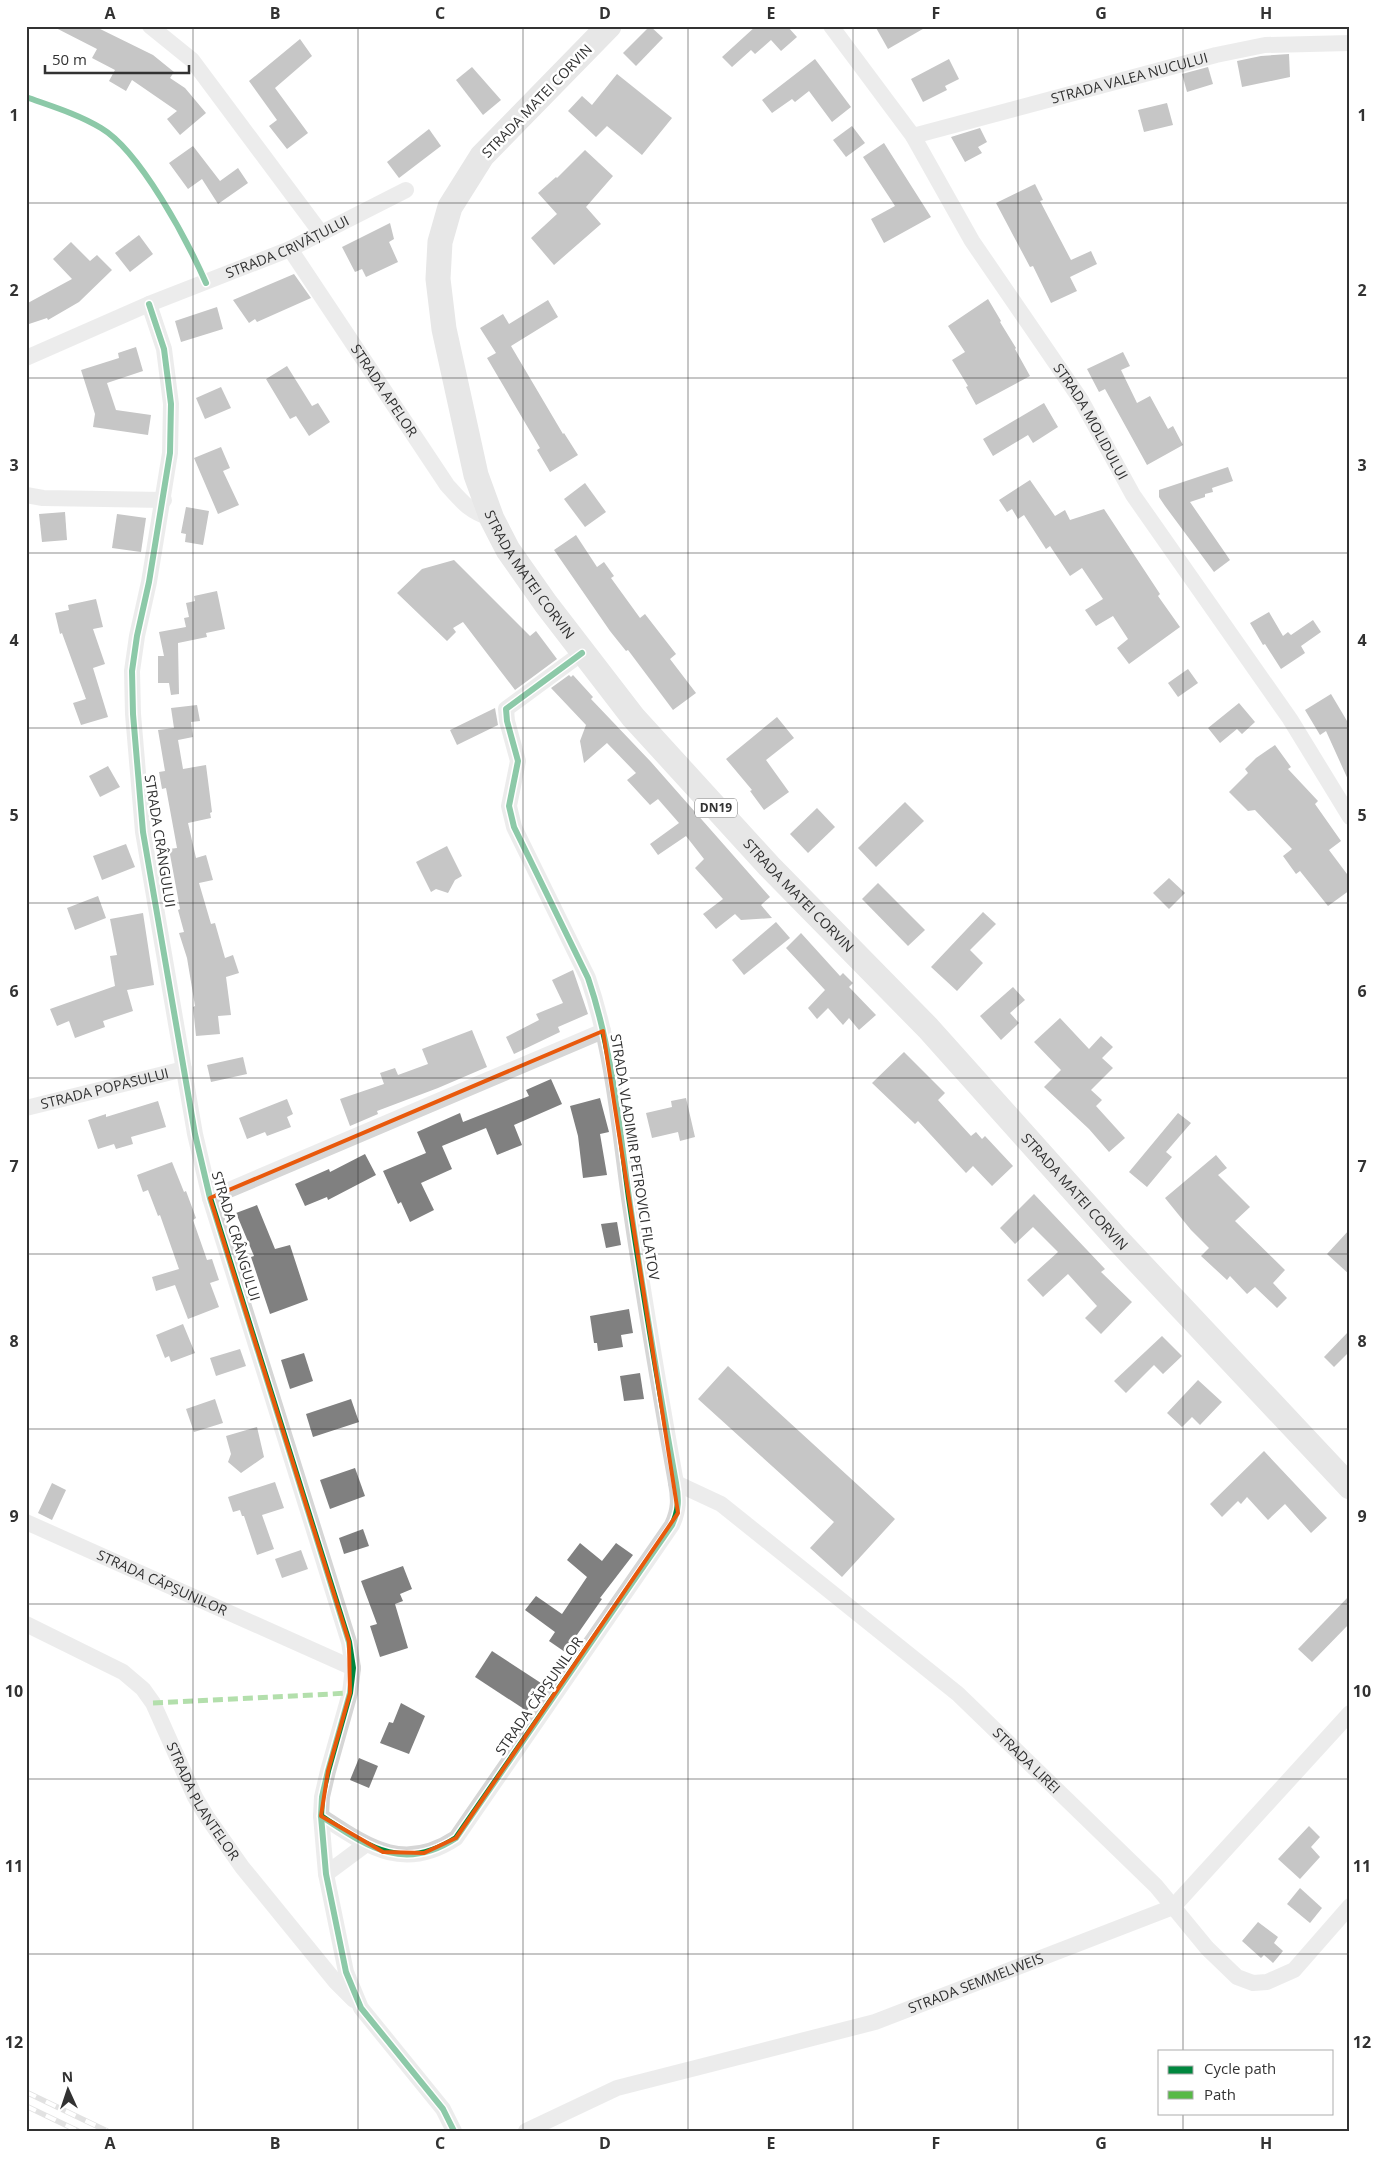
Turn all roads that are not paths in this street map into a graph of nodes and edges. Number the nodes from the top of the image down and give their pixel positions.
1 (150, 26) edge
2 (610, 26) edge
3 (831, 26) edge
4 (1350, 42) edge
5 (913, 136) junction
6 (406, 190) dead end
7 (321, 233) junction
8 (290, 249) junction
9 (149, 304) junction
10 (26, 358) edge
11 (26, 495) edge
12 (164, 500) junction
13 (492, 519) junction
14 (582, 653) junction
15 (1350, 817) edge
16 (603, 1031) junction
17 (184, 1069) junction
18 (26, 1108) edge
19 (210, 1198) junction
20 (676, 1483) junction
21 (1350, 1487) edge
22 (26, 1522) edge
23 (26, 1624) edge
24 (353, 1668) junction
25 (1350, 1713) edge
26 (321, 1816) junction
27 (365, 1845) junction
28 (326, 1874) junction
29 (1350, 1906) edge
30 (1173, 1907) junction
31 (362, 2008) junction
32 (454, 2131) edge
33 (526, 2131) edge

1 - 7 street
2 - 13 main road, STRADA MATEI CORVIN / DN19
3 - 5 street, STRADA MOLIDULUI
4 - 5 street, STRADA VALEA NUCULUI
5 - 15 street, STRADA MOLIDULUI
6 - 7 street, STRADA CRIVĂȚULUI
7 - 8 street, STRADA CRIVĂȚULUI
8 - 9 street, STRADA CRIVĂȚULUI
8 - 13 street, STRADA APELOR
9 - 10 street, STRADA CRIVĂȚULUI
9 - 12 street, STRADA CRÂNGULUI
11 - 12 street
12 - 17 street, STRADA CRÂNGULUI
13 - 14 main road, STRADA MATEI CORVIN / DN19
14 - 16 street, STRADA VLADIMIR PETROVICI FILATOV
14 - 21 main road, STRADA MATEI CORVIN / DN19
16 - 19 street, STRADA VLADIMIR PETROVICI FILATOV
16 - 20 street, STRADA VLADIMIR PETROVICI FILATOV
17 - 18 street, STRADA POPASULUI
17 - 19 street, STRADA CRÂNGULUI
19 - 24 street, STRADA CRÂNGULUI
20 - 27 street, STRADA CĂPȘUNILOR
20 - 30 street, STRADA LIREI
22 - 24 street, STRADA CĂPȘUNILOR
23 - 31 street, STRADA PLANTELOR
24 - 26 street, STRADA CRÂNGULUI
25 - 30 street, STRADA SEMMELWEIS
26 - 27 street, STRADA CĂPȘUNILOR
26 - 28 street, STRADA CRÂNGULUI
27 - 28 street
28 - 31 street, STRADA CRÂNGULUI
29 - 30 street, STRADA LIREI
30 - 33 street, STRADA SEMMELWEIS
31 - 32 street, STRADA CRÂNGULUI

